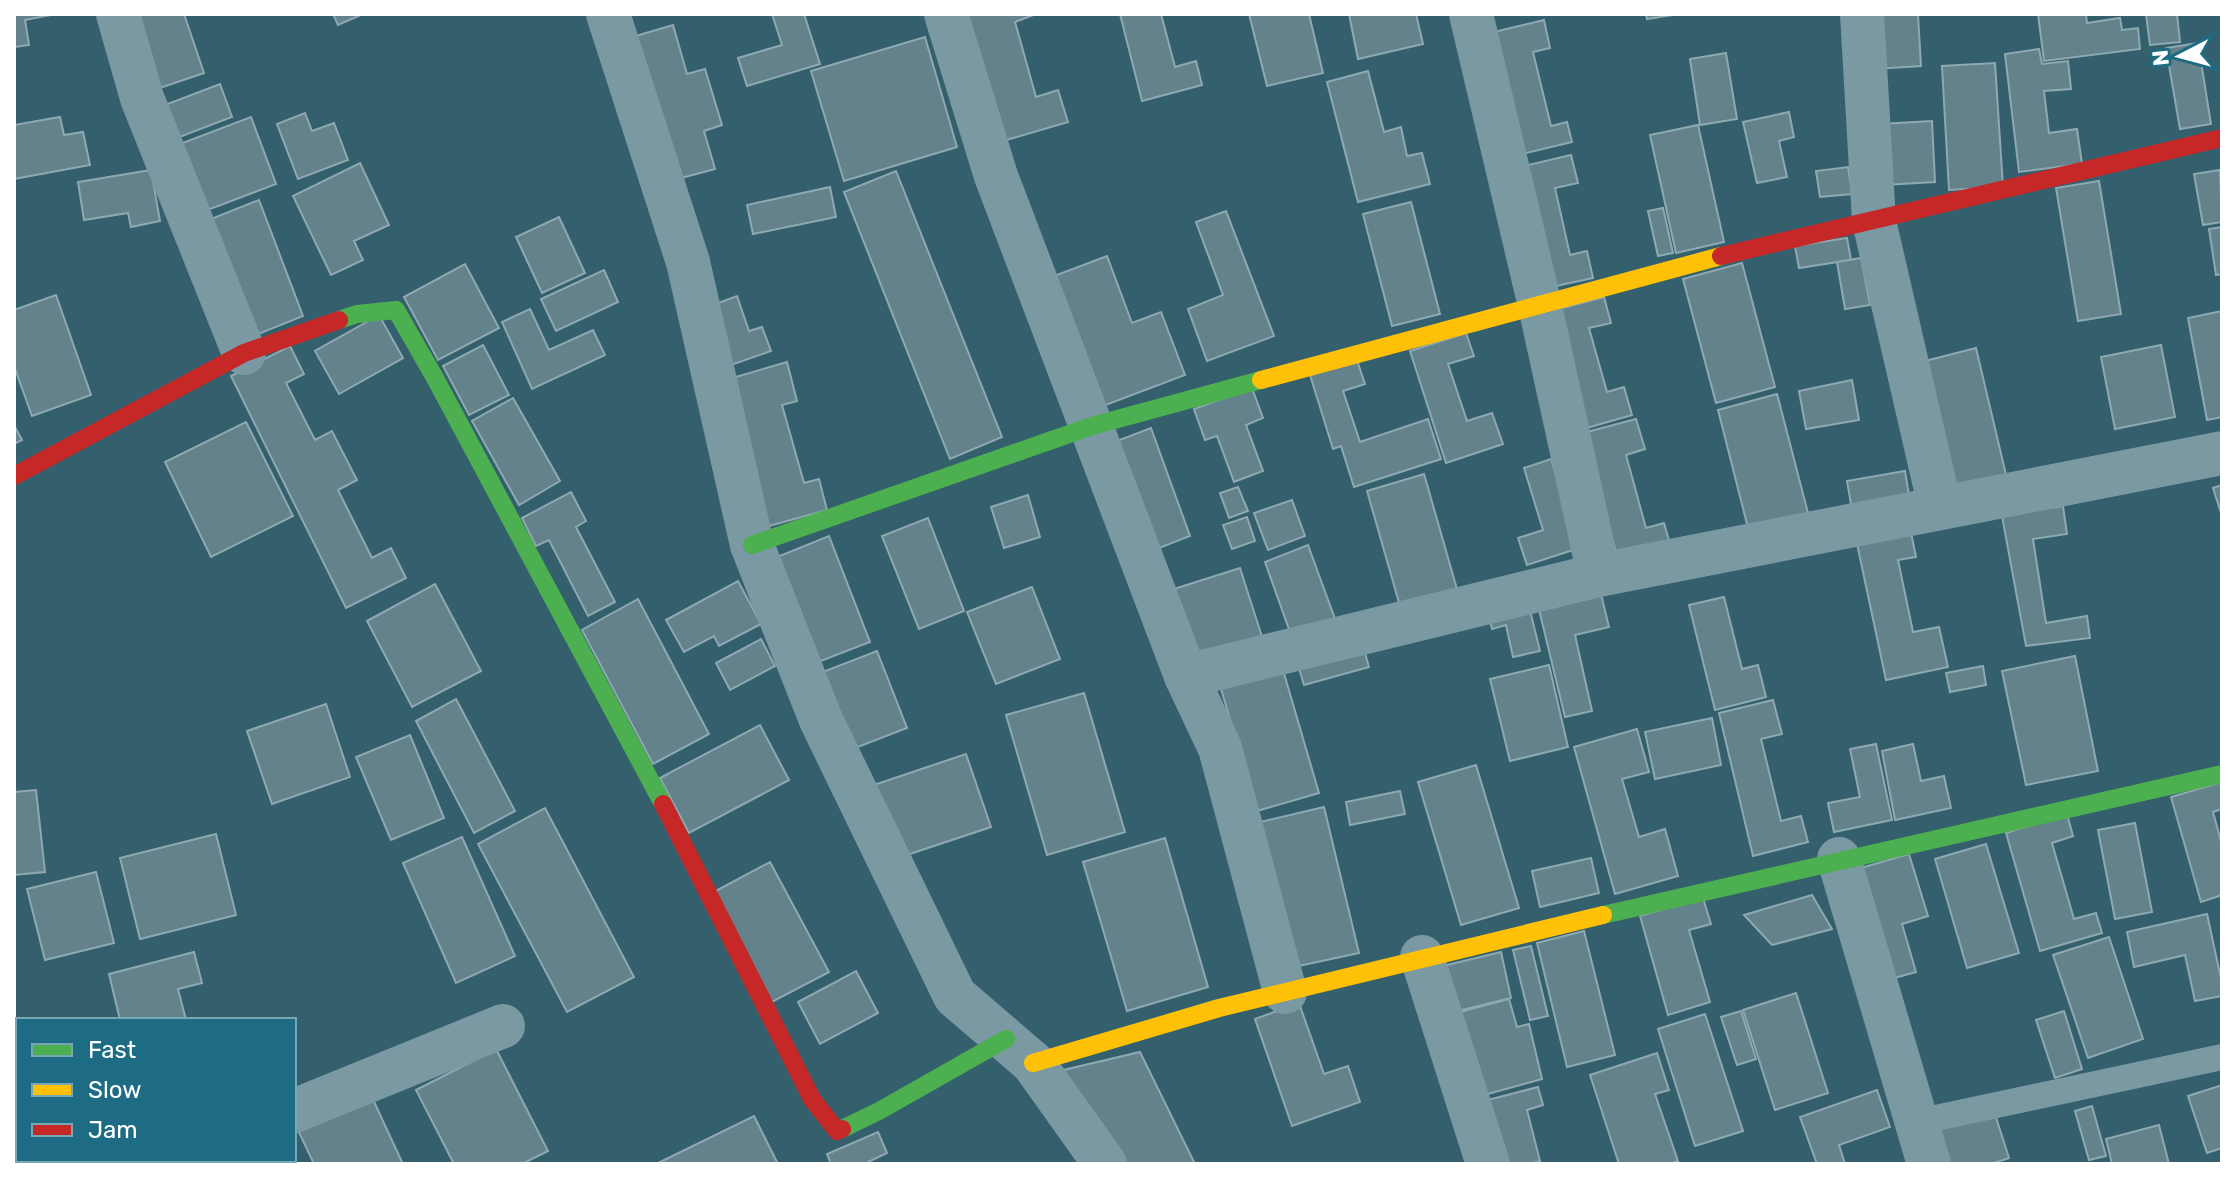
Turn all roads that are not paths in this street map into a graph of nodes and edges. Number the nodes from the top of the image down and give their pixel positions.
1 (118, 14) edge
2 (608, 14) edge
3 (946, 14) edge
4 (1471, 14) edge
5 (1862, 14) edge
6 (2222, 138) edge
7 (1874, 221) junction
8 (1540, 306) junction
9 (244, 353) junction
10 (1092, 426) junction
11 (2222, 453) edge
12 (14, 476) edge
13 (1940, 507) junction
14 (752, 545) junction
15 (1599, 575) junction
16 (1186, 676) junction
17 (2222, 774) edge
18 (1839, 859) junction
19 (1422, 957) junction
20 (1285, 992) junction
21 (503, 1026) dead end
22 (1019, 1051) junction
23 (2222, 1057) edge
24 (296, 1110) edge
25 (1917, 1122) junction
26 (1105, 1164) edge
27 (1488, 1164) edge
28 (1929, 1164) edge

1 - 9 street
2 - 14 street
3 - 10 street
4 - 8 street
5 - 7 street
6 - 7 street
7 - 8 street
7 - 13 street
8 - 10 street
8 - 15 street
9 - 12 street
9 - 22 street
10 - 14 street
10 - 16 street
11 - 13 street
13 - 15 street
14 - 22 street
15 - 16 street
16 - 20 street
17 - 18 street
18 - 19 street
18 - 25 street
19 - 20 street
19 - 27 street
20 - 22 street
21 - 24 street
22 - 26 street
23 - 25 lane
25 - 28 street

